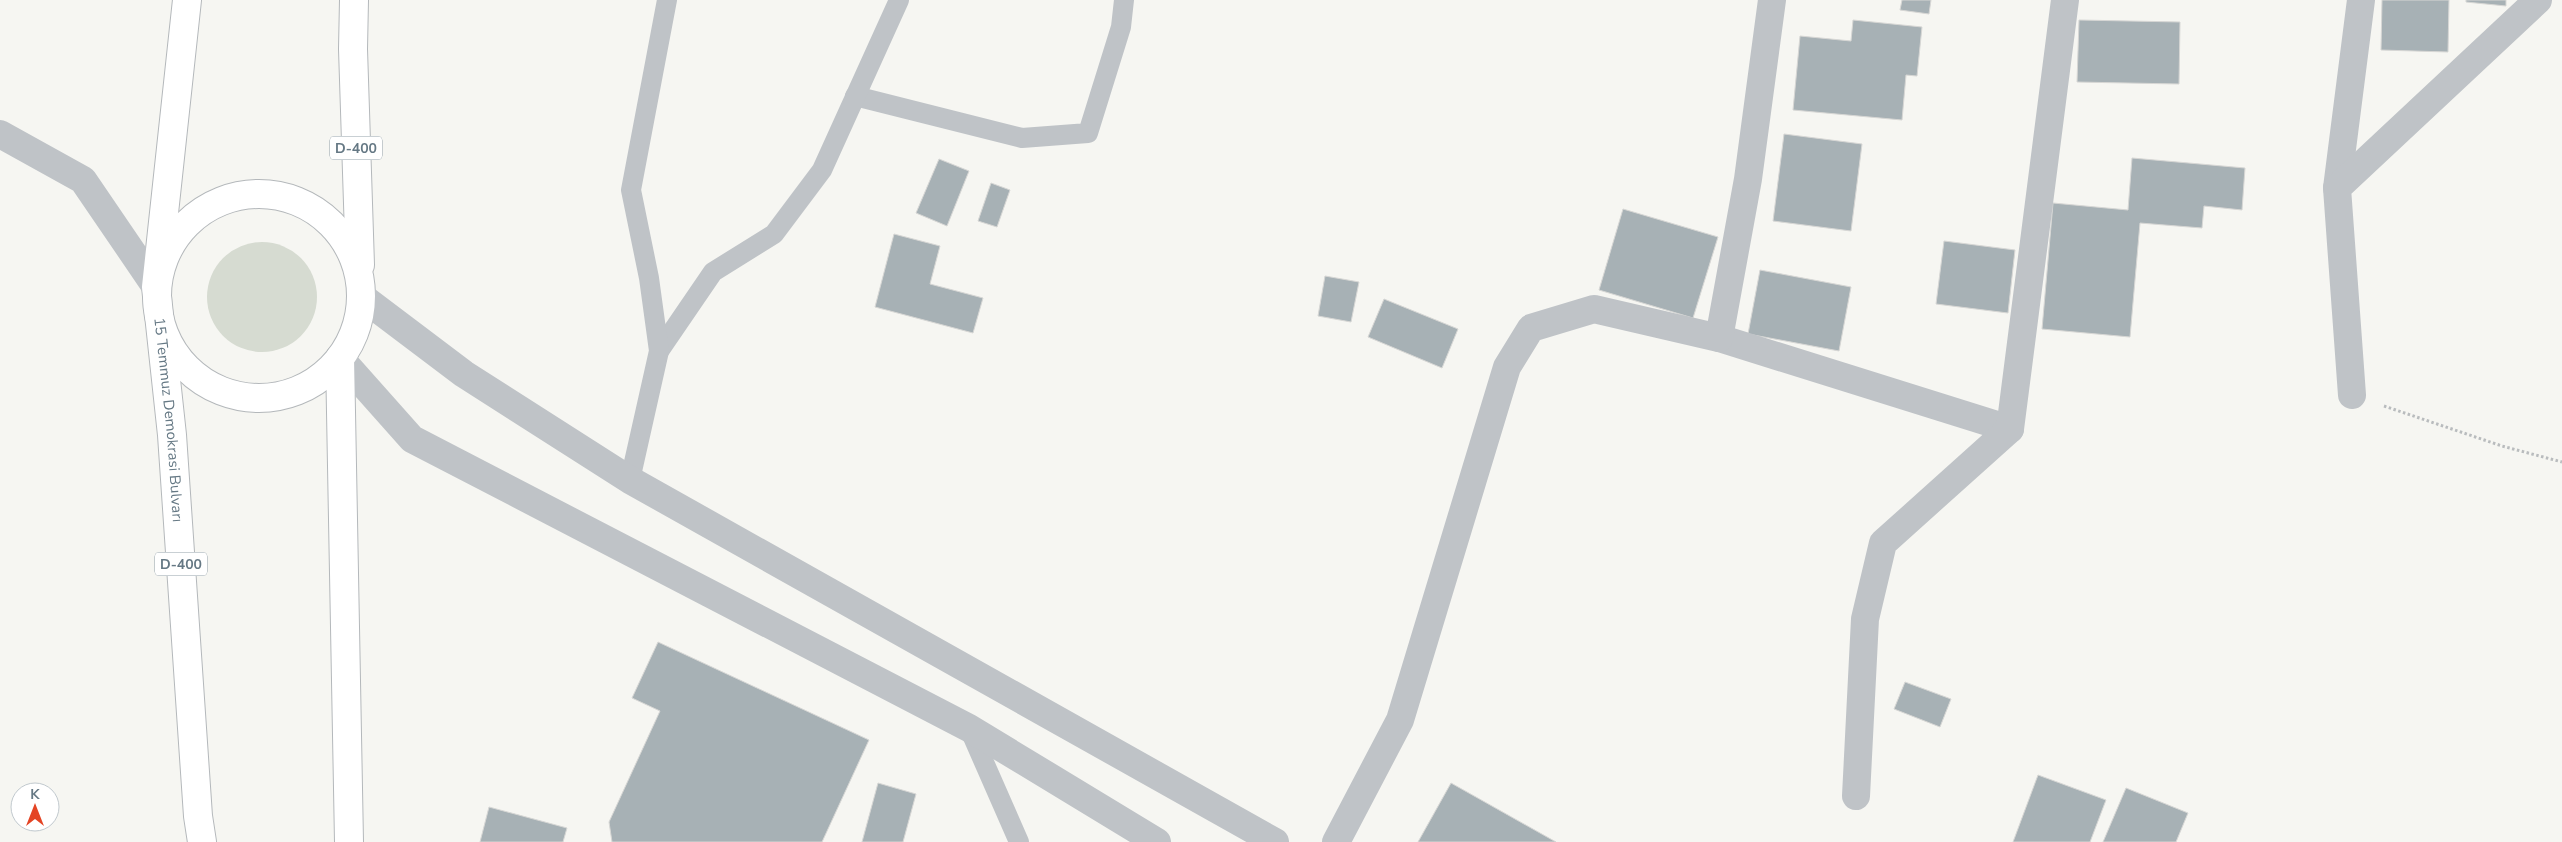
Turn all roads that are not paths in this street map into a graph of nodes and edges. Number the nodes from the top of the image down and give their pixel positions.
1 (187, 0) edge
2 (354, 0) edge
3 (667, 0) edge
4 (898, 0) edge
5 (1124, 0) edge
6 (1772, 0) edge
7 (2065, 0) edge
8 (2361, 0) edge
9 (2538, 0) edge
10 (855, 96) junction
11 (0, 134) edge
12 (2337, 188) junction
13 (156, 286) junction
14 (362, 297) junction
15 (1719, 338) junction
16 (659, 350) junction
17 (340, 358) junction
18 (2352, 395) road end
19 (2010, 429) junction
20 (630, 480) junction
21 (969, 728) junction
22 (1856, 796) dead end
23 (202, 842) edge
24 (349, 842) edge
25 (1019, 842) edge
26 (1157, 842) edge
27 (1275, 842) edge
28 (1336, 842) edge

1 - 13 highway, 15 Temmuz Demokrasi Bulvarı / D-400
2 - 14 highway, D-400
3 - 16 lane
4 - 10 lane
5 - 10 lane
6 - 15 street
7 - 19 street
8 - 12 street
9 - 12 street
10 - 16 lane
11 - 13 street
12 - 18 street
13 - 14 highway
13 - 17 highway
13 - 23 highway, 15 Temmuz Demokrasi Bulvarı / D-400
14 - 17 highway
14 - 20 street
15 - 19 street
15 - 28 street
16 - 20 lane
17 - 21 street
17 - 24 highway
19 - 22 street
20 - 27 street
21 - 25 lane
21 - 26 street

